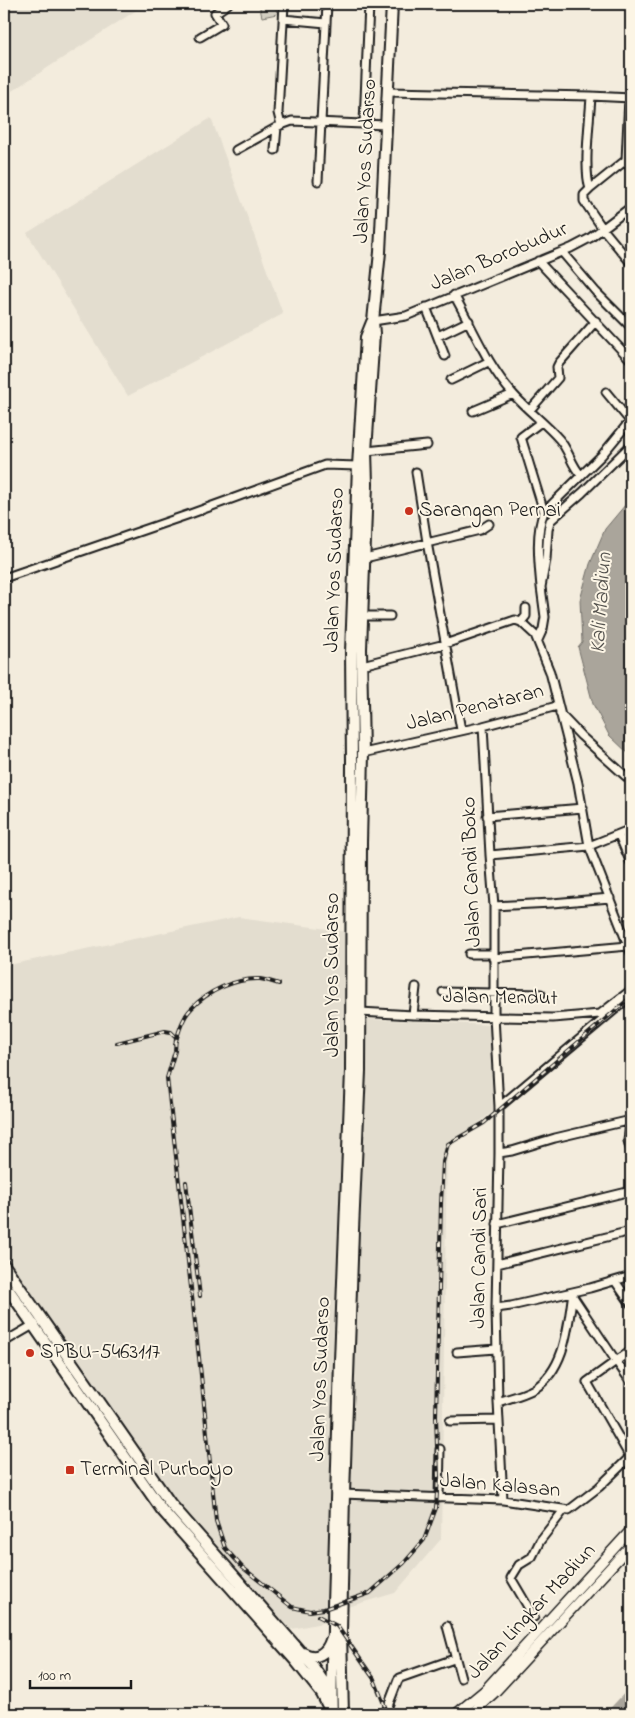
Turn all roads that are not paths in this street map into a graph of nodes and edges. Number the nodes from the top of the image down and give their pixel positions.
1 (228, 4) edge
2 (284, 4) edge
3 (327, 4) edge
4 (369, 4) edge
5 (392, 4) edge
6 (283, 19) junction
7 (326, 22) junction
8 (200, 38) dead end
9 (388, 92) junction
10 (592, 96) junction
11 (630, 98) edge
12 (321, 121) junction
13 (364, 123) junction
14 (386, 125) junction
15 (279, 126) junction
16 (236, 150) dead end
17 (275, 150) dead end
18 (626, 160) junction
19 (631, 169) edge
20 (318, 181) dead end
21 (590, 189) junction
22 (631, 208) edge
23 (603, 229) junction
24 (562, 252) junction
25 (538, 261) junction
26 (631, 262) edge
27 (454, 295) junction
28 (426, 307) junction
29 (373, 321) junction
30 (468, 321) junction
31 (596, 321) junction
32 (631, 327) edge
33 (438, 336) junction
34 (445, 356) dead end
35 (631, 360) edge
36 (488, 362) junction
37 (451, 380) dead end
38 (606, 392) dead end
39 (513, 394) junction
40 (530, 410) junction
41 (473, 411) dead end
42 (631, 420) edge
43 (542, 422) junction
44 (428, 445) dead end
45 (631, 445) edge
46 (366, 451) junction
47 (358, 466) junction
48 (416, 472) dead end
49 (581, 475) junction
50 (362, 484) junction
51 (544, 512) junction
52 (489, 524) dead end
53 (427, 542) junction
54 (365, 558) junction
55 (4, 578) edge
56 (541, 587) junction
57 (526, 608) dead end
58 (362, 616) junction
59 (390, 616) dead end
60 (521, 622) junction
61 (540, 635) junction
62 (445, 644) junction
63 (362, 665) junction
64 (558, 710) junction
65 (483, 726) junction
66 (462, 730) junction
67 (363, 753) junction
68 (631, 781) edge
69 (583, 808) junction
70 (487, 816) junction
71 (631, 830) edge
72 (619, 834) junction
73 (356, 843) junction
74 (589, 846) junction
75 (490, 855) junction
76 (631, 863) edge
77 (610, 898) junction
78 (494, 906) junction
79 (628, 946) junction
80 (631, 953) edge
81 (469, 954) dead end
82 (493, 956) junction
83 (416, 987) dead end
84 (631, 990) edge
85 (443, 992) dead end
86 (493, 994) junction
87 (542, 994) dead end
88 (631, 996) edge
89 (616, 1006) junction
90 (360, 1012) junction
91 (414, 1015) junction
92 (494, 1016) junction
93 (601, 1017) junction
94 (499, 1107) junction
95 (631, 1118) edge
96 (631, 1151) edge
97 (499, 1153) junction
98 (631, 1191) edge
99 (497, 1224) junction
100 (631, 1231) edge
101 (497, 1264) junction
102 (4, 1265) edge
103 (631, 1276) edge
104 (615, 1281) junction
105 (4, 1283) edge
106 (572, 1294) junction
107 (631, 1304) edge
108 (496, 1308) junction
109 (37, 1322) junction
110 (4, 1342) edge
111 (496, 1349) junction
112 (457, 1352) dead end
113 (631, 1352) edge
114 (616, 1361) junction
115 (631, 1382) edge
116 (498, 1402) junction
117 (499, 1420) junction
118 (450, 1421) dead end
119 (440, 1449) dead end
120 (631, 1456) edge
121 (340, 1494) junction
122 (439, 1498) junction
123 (503, 1500) junction
124 (564, 1510) junction
125 (631, 1530) edge
126 (631, 1545) edge
127 (534, 1617) dead end
128 (446, 1626) dead end
129 (338, 1630) junction
130 (297, 1656) junction
131 (332, 1658) junction
132 (454, 1659) junction
133 (516, 1663) junction
134 (312, 1665) junction
135 (461, 1678) dead end
136 (331, 1693) junction
137 (337, 1714) edge
138 (385, 1714) edge
139 (456, 1714) edge
140 (471, 1714) edge

1 - 8 street
2 - 6 street
3 - 7 street
4 - 13 street
5 - 9 highway, Jalan Yos Sudarso
6 - 7 street
6 - 15 street
7 - 12 street
9 - 10 street
9 - 14 highway, Jalan Yos Sudarso
10 - 11 street
10 - 21 street
11 - 18 street
12 - 13 street
12 - 15 street
12 - 20 street
13 - 14 street
14 - 29 highway, Jalan Yos Sudarso
15 - 16 street
15 - 17 street
18 - 19 street
18 - 21 street
21 - 23 street
22 - 23 street, Jalan Borobudur
23 - 24 street, Jalan Borobudur
23 - 26 street
24 - 25 street, Jalan Borobudur
24 - 32 street
25 - 27 street, Jalan Borobudur
25 - 31 street
27 - 28 street, Jalan Borobudur
27 - 30 street
28 - 29 street, Jalan Borobudur
28 - 33 street
29 - 46 highway, Jalan Yos Sudarso
29 - 47 highway, Jalan Yos Sudarso
30 - 33 street
30 - 36 street
31 - 35 street
31 - 40 street
33 - 34 street
36 - 37 street
36 - 39 street
38 - 42 street
39 - 40 street
39 - 41 street
40 - 43 street
42 - 49 street
43 - 49 street
43 - 51 street
44 - 46 street
45 - 56 street
46 - 50 highway, Jalan Yos Sudarso
47 - 50 highway, Jalan Yos Sudarso
47 - 55 street
48 - 53 street
49 - 51 street
50 - 54 highway, Jalan Yos Sudarso
50 - 73 highway, Jalan Yos Sudarso
51 - 56 street
52 - 53 street
53 - 54 street
53 - 62 street
54 - 58 highway, Jalan Yos Sudarso
56 - 61 street
57 - 60 street
58 - 59 street
58 - 63 highway, Jalan Yos Sudarso
60 - 61 street
60 - 62 street
61 - 64 street
62 - 63 street
62 - 66 street
63 - 67 highway, Jalan Yos Sudarso
64 - 65 street, Jalan Penataran
64 - 68 street
64 - 69 street, Jalan Penataran
65 - 66 street, Jalan Penataran
65 - 70 street, Jalan Candi Boko
66 - 67 street, Jalan Penataran
67 - 73 highway, Jalan Yos Sudarso
69 - 70 street
69 - 74 street, Jalan Penataran
70 - 75 street, Jalan Candi Boko
71 - 72 street
72 - 74 street
72 - 76 street
73 - 90 highway, Jalan Yos Sudarso
73 - 121 highway, Jalan Yos Sudarso
74 - 75 street
74 - 77 street, Jalan Penataran
75 - 78 street, Jalan Candi Boko
77 - 78 street
77 - 79 street, Jalan Penataran
78 - 82 street, Jalan Candi Boko
79 - 80 street, Jalan Penataran
79 - 82 street
81 - 82 street
82 - 86 street, Jalan Candi Boko
83 - 91 street
84 - 89 street
85 - 86 street
86 - 87 street
86 - 92 street, Jalan Candi Boko
88 - 89 street
89 - 93 street
90 - 91 street, Jalan Mendut
90 - 121 highway, Jalan Yos Sudarso
91 - 92 street, Jalan Mendut
92 - 93 street, Jalan Mendut
92 - 94 street, Jalan Candi Sari
93 - 94 street
94 - 97 street, Jalan Candi Sari
95 - 96 street
95 - 97 street
97 - 99 street, Jalan Candi Sari
98 - 99 street
99 - 101 street, Jalan Candi Sari
100 - 101 street
101 - 108 street, Jalan Candi Sari
102 - 109 highway
103 - 104 street
104 - 106 street
104 - 107 street
105 - 109 highway
106 - 108 street
106 - 114 street
106 - 116 street
108 - 111 street, Jalan Candi Sari
109 - 110 street
109 - 130 highway
111 - 112 street
111 - 116 street, Jalan Candi Sari
113 - 114 street
114 - 115 street
114 - 120 street
116 - 117 street, Jalan Candi Sari
117 - 118 street
117 - 123 street, Jalan Candi Sari
119 - 122 street
120 - 124 street, Jalan Kalasan
121 - 122 street, Jalan Kalasan
121 - 129 highway, Jalan Yos Sudarso
122 - 123 street, Jalan Kalasan
123 - 124 street, Jalan Kalasan
124 - 127 street
125 - 133 main road, Jalan Lingkar Madiun
126 - 133 main road, Jalan Lingkar Madiun
128 - 132 street
129 - 130 highway
129 - 131 highway
129 - 137 highway
130 - 134 highway
130 - 137 highway
131 - 134 highway
131 - 136 highway
132 - 135 street
132 - 138 street
133 - 139 main road, Jalan Lingkar Madiun
133 - 140 main road, Jalan Lingkar Madiun
134 - 136 highway
136 - 137 highway

